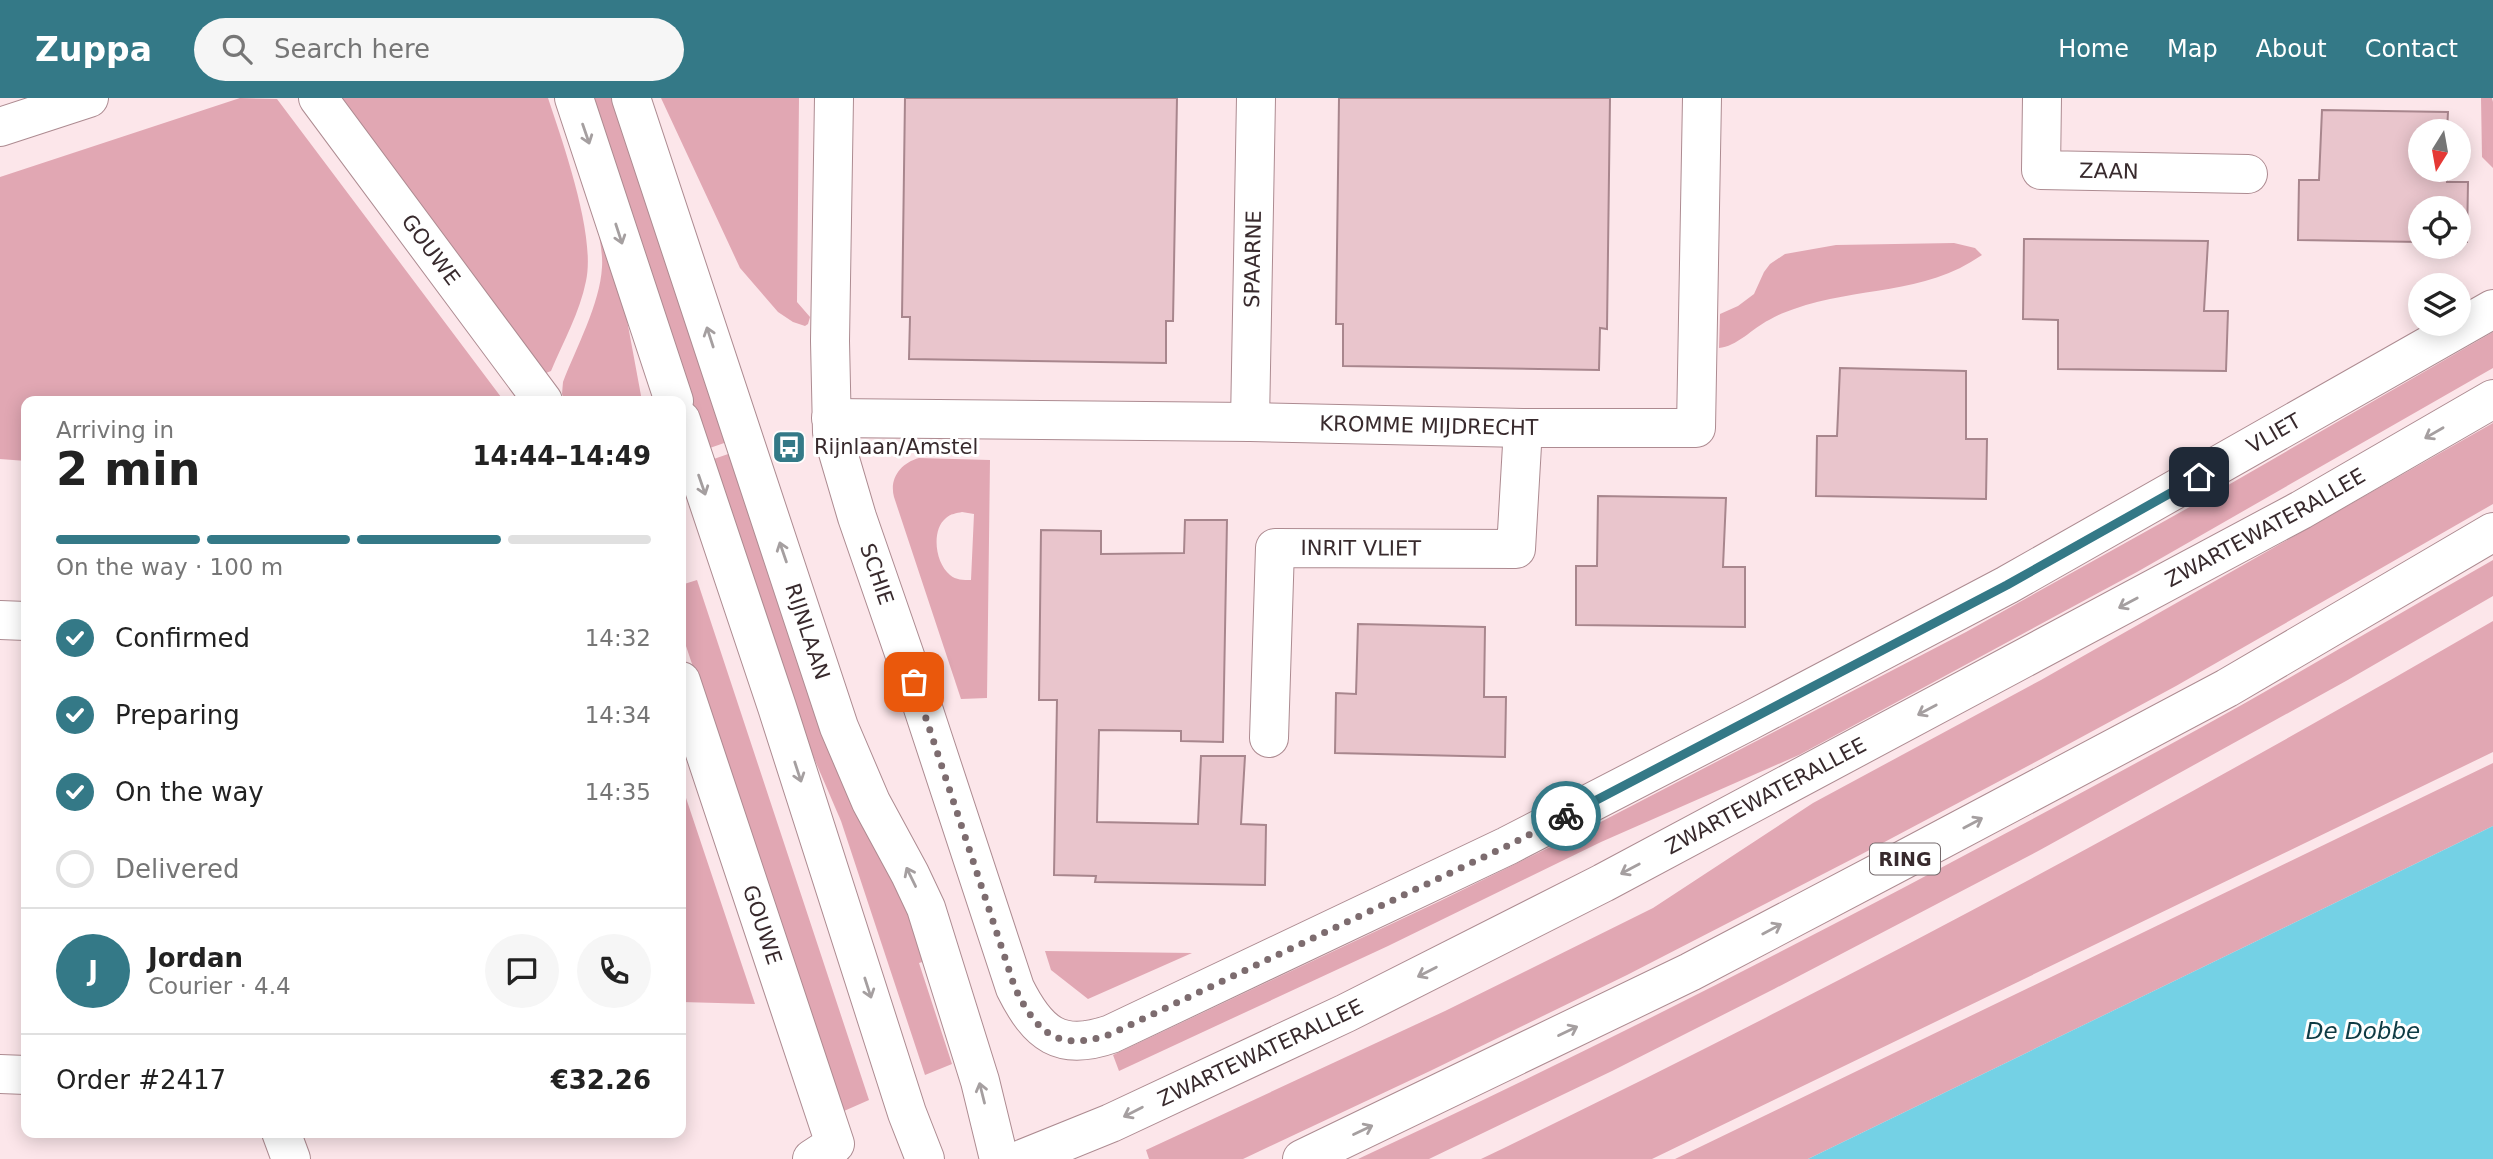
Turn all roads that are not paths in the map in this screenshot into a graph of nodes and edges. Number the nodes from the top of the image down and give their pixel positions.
1 (89, 98) edge
2 (318, 98) edge
3 (574, 98) edge
4 (631, 98) edge
5 (834, 98) edge
6 (1256, 98) edge
7 (1703, 98) edge
8 (2042, 98) edge
9 (0, 127) edge
10 (2248, 174) dead end
11 (2493, 309) edge
12 (539, 396) edge
13 (672, 396) edge
14 (2493, 399) edge
15 (831, 418) junction
16 (1250, 422) junction
17 (1523, 428) junction
18 (686, 435) edge
19 (2493, 533) edge
20 (0, 620) edge
21 (21, 621) edge
22 (686, 696) edge
23 (1269, 738) dead end
24 (1040, 1026) joint
25 (0, 1074) edge
26 (21, 1075) edge
27 (283, 1138) edge
28 (291, 1159) edge
29 (812, 1159) edge
30 (925, 1159) edge
31 (999, 1159) edge
32 (1022, 1159) edge
33 (1302, 1159) edge

1 - 9 street
2 - 12 street, GOUWE
3 -> 13 street
31 -> 4 street, RIJNLAAN
5 - 15 street, SCHIE
6 - 16 street, SPAARNE
7 - 17 street, KROMME MIJDRECHT
8 - 10 street, ZAAN
11 - 24 street, VLIET
14 -> 32 street, ZWARTEWATERALLEE
15 - 16 street, KROMME MIJDRECHT
15 - 24 street, SCHIE
16 - 17 street, KROMME MIJDRECHT
17 - 23 street, INRIT VLIET
18 -> 30 street
33 -> 19 street, RING
20 - 21 street
22 - 29 street, GOUWE
25 - 26 street
27 - 28 street

